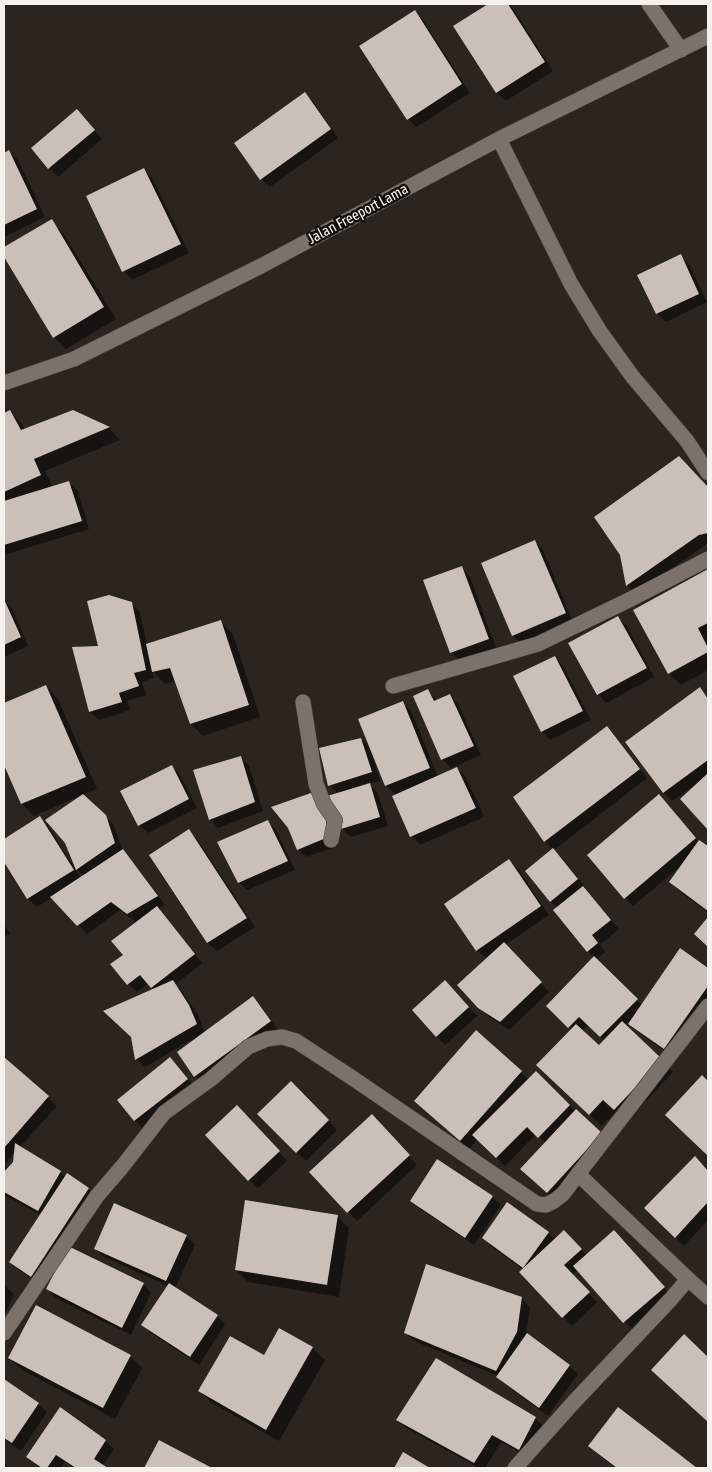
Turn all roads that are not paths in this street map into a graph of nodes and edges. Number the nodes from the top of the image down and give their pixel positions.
1 (649, 4) edge
2 (708, 36) edge
3 (681, 50) junction
4 (499, 138) junction
5 (4, 383) edge
6 (708, 473) edge
7 (708, 560) edge
8 (393, 686) dead end
9 (303, 702) dead end
10 (331, 840) dead end
11 (708, 1006) edge
12 (578, 1174) junction
13 (688, 1279) junction
14 (708, 1297) edge
15 (4, 1333) edge
16 (515, 1468) edge

1 - 3 street
2 - 3 street, Jalan Freeport Lama
3 - 4 street, Jalan Freeport Lama
4 - 5 street, Jalan Freeport Lama
4 - 6 street
7 - 8 street
9 - 10 street
11 - 12 street
12 - 13 street
12 - 15 street
13 - 14 street
13 - 16 street

